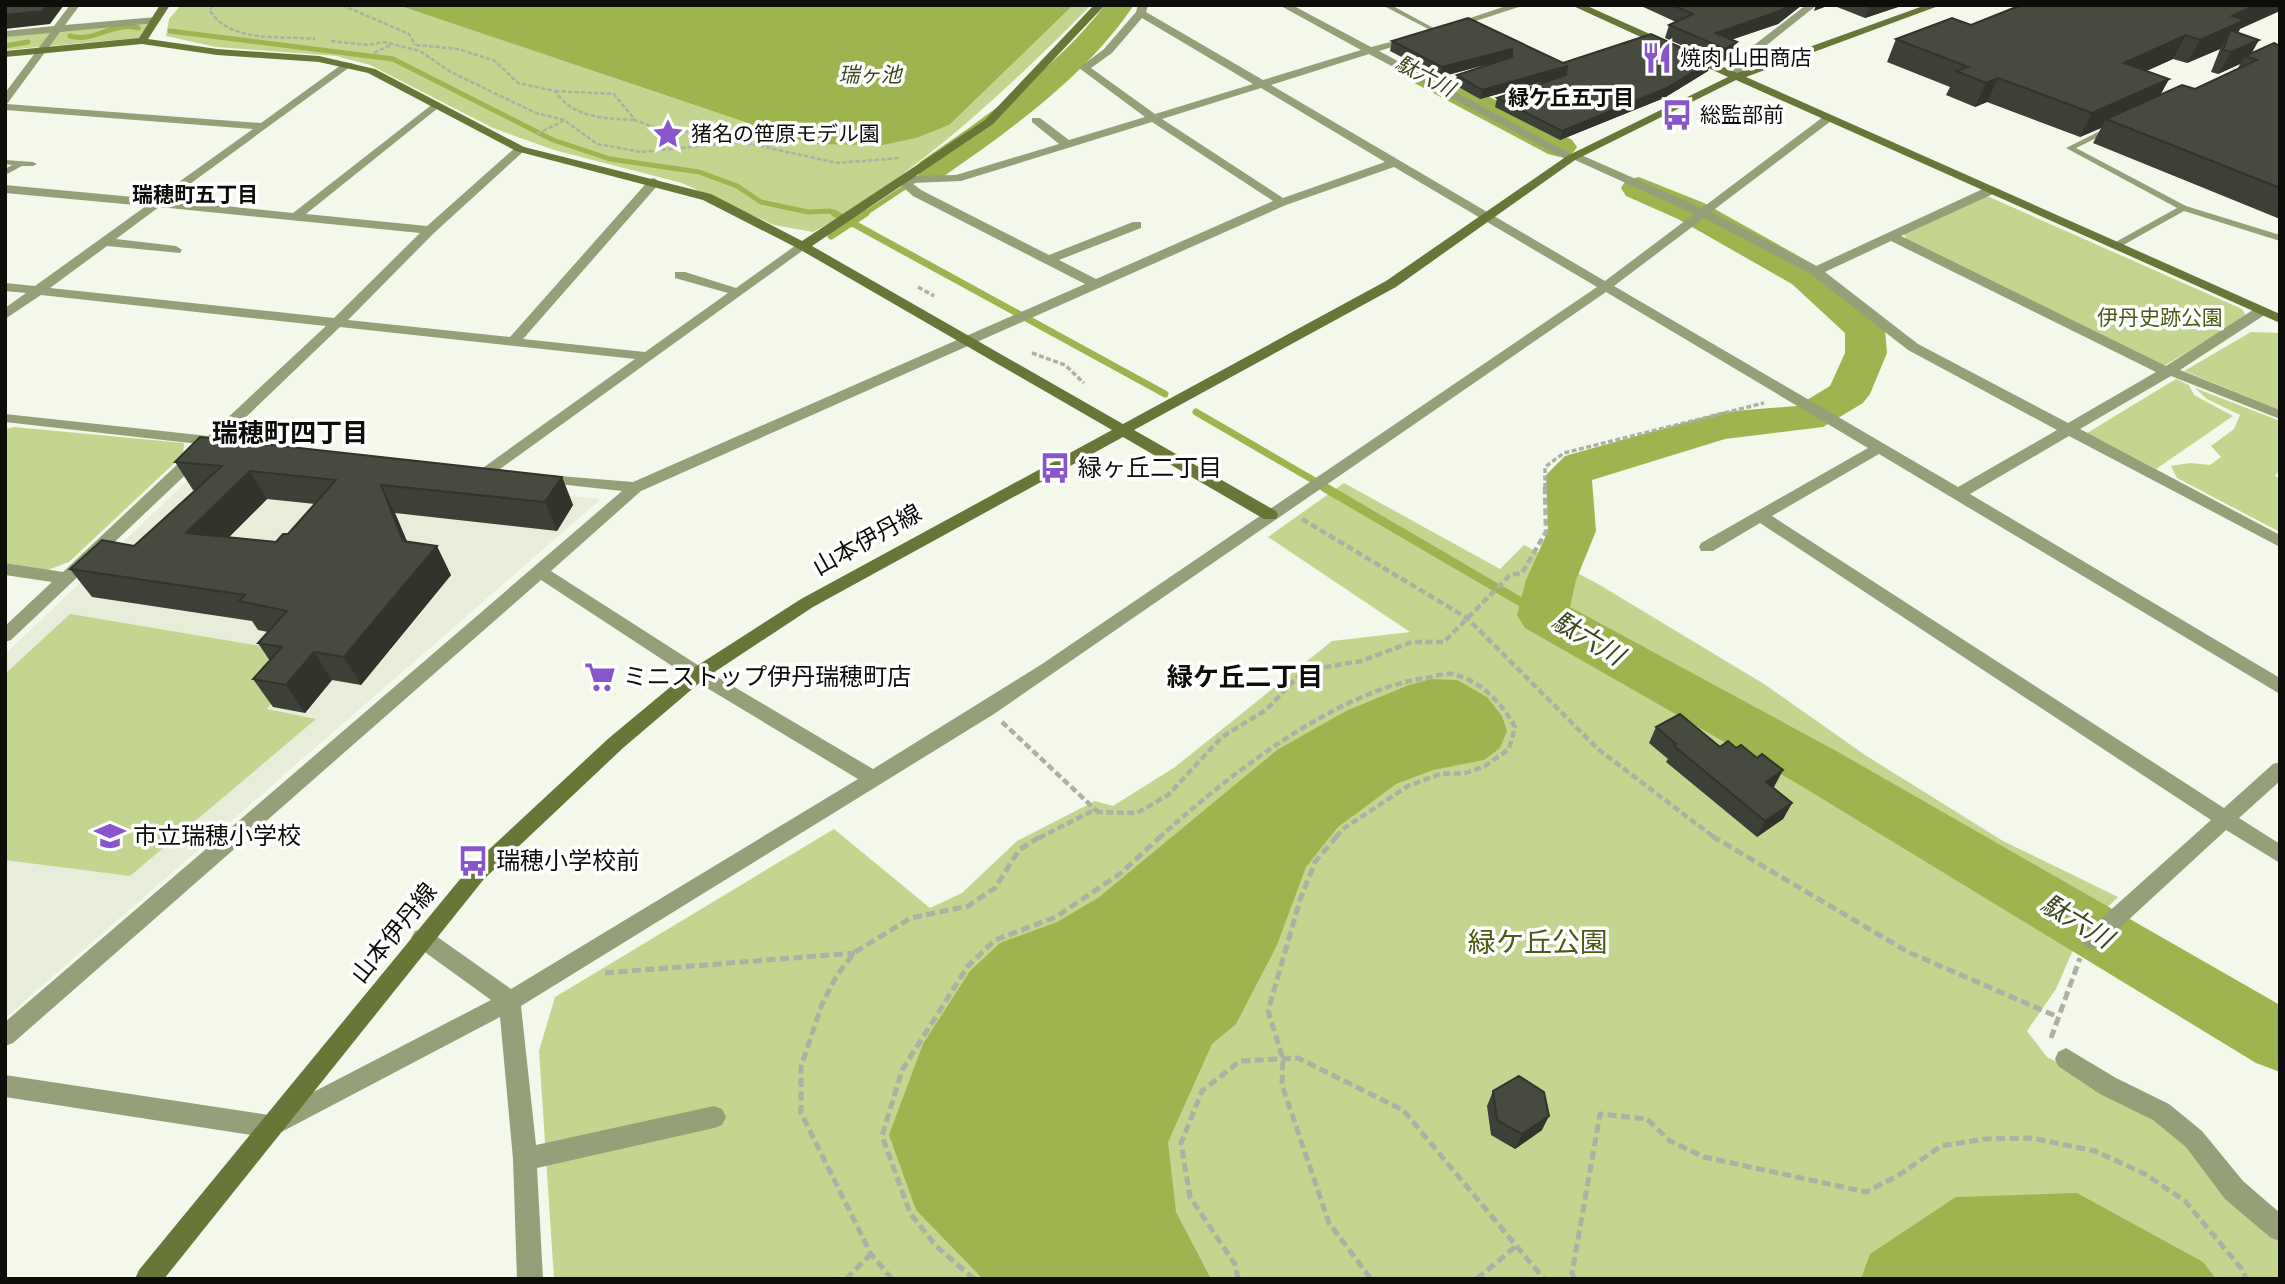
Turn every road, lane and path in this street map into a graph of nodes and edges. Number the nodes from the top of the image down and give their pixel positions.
1 (75, 5) edge
2 (165, 5) edge
3 (212, 5) edge
4 (342, 5) edge
5 (1100, 5) edge
6 (1284, 5) edge
7 (1385, 5) edge
8 (1520, 5) edge
9 (1576, 5) edge
10 (1812, 5) edge
11 (1936, 5) edge
12 (1142, 9) edge
13 (156, 20) junction
14 (57, 30) junction
15 (1436, 31) junction
16 (5, 34) edge
17 (142, 41) junction
18 (416, 45) junction
19 (406, 48) junction
20 (1373, 50) junction
21 (41, 51) junction
22 (5, 54) edge
23 (349, 64) junction
24 (1735, 77) junction
25 (1446, 81) dead end
26 (1260, 84) junction
27 (1434, 85) junction
28 (555, 91) junction
29 (1498, 100) edge
30 (5, 101) edge
31 (434, 106) junction
32 (1481, 106) junction
33 (5, 107) edge
34 (1152, 117) junction
35 (1827, 119) junction
36 (635, 120) junction
37 (1036, 120) dead end
38 (2119, 125) edge
39 (262, 126) junction
40 (741, 142) junction
41 (1068, 144) junction
42 (520, 149) junction
43 (944, 151) junction
44 (1573, 157) junction
45 (5, 162) edge
46 (20, 163) junction
47 (1393, 163) junction
48 (33, 164) dead end
49 (5, 173) edge
50 (901, 180) junction
51 (654, 182) junction
52 (5, 189) edge
53 (1989, 191) junction
54 (1282, 202) junction
55 (158, 203) junction
56 (2183, 208) junction
57 (1703, 213) junction
58 (296, 216) junction
59 (1488, 218) junction
60 (1138, 225) dead end
61 (430, 230) junction
62 (1892, 236) junction
63 (2280, 238) edge
64 (105, 242) junction
65 (803, 246) junction
66 (2115, 247) junction
67 (176, 250) dead end
68 (1048, 260) junction
69 (1816, 271) junction
70 (680, 275) dead end
71 (1097, 284) junction
72 (5, 287) edge
73 (1605, 287) junction
74 (39, 290) junction
75 (737, 292) junction
76 (2261, 311) junction
77 (5, 315) edge
78 (2280, 319) edge
79 (335, 324) junction
80 (967, 341) junction
81 (513, 342) junction
82 (645, 356) junction
83 (2168, 371) junction
84 (1785, 393) junction
85 (2280, 415) edge
86 (5, 418) edge
87 (2068, 430) junction
88 (1123, 432) junction
89 (213, 441) junction
90 (240, 444) edge
91 (1879, 448) junction
92 (635, 487) junction
93 (1958, 494) junction
94 (1276, 511) junction
95 (1760, 516) junction
96 (2280, 542) edge
97 (1707, 547) dead end
98 (5, 569) edge
99 (540, 572) junction
100 (65, 578) junction
101 (1467, 618) junction
102 (5, 636) edge
103 (698, 674) junction
104 (2280, 687) edge
105 (988, 709) junction
106 (2280, 769) edge
107 (872, 778) junction
108 (1099, 813) junction
109 (2224, 819) junction
110 (2280, 855) edge
111 (422, 938) junction
112 (2094, 939) joint
113 (855, 953) junction
114 (601, 973) dead end
115 (510, 1001) junction
116 (2058, 1017) junction
117 (5, 1036) edge
118 (1283, 1059) junction
119 (2066, 1059) joint
120 (5, 1086) edge
121 (714, 1117) dead end
122 (270, 1127) junction
123 (525, 1159) junction
124 (2280, 1229) edge
125 (1514, 1247) junction
126 (872, 1254) junction
127 (160, 1272) edge
128 (530, 1279) edge
129 (846, 1279) edge
130 (892, 1279) edge
131 (974, 1279) edge
132 (1238, 1279) edge
133 (1371, 1279) edge
134 (1477, 1279) edge
135 (1544, 1279) edge
136 (1574, 1279) edge
137 (2246, 1279) edge

1 - 14 street
2 - 13 street
3 - 19 path
4 - 18 path
5 - 43 street
6 - 20 street
7 - 15 lane
8 - 15 street
9 - 24 street
10 - 24 street
11 - 24 street, 山本伊丹線
12 - 26 street
12 - 34 street
13 - 14 street
13 - 17 street
14 - 16 street
14 - 21 street
15 - 20 street
17 - 21 street
17 - 23 street
18 - 19 path
18 - 28 path
19 - 40 path
20 - 26 street
20 - 27 street
21 - 22 street
21 - 30 street
23 - 31 street
23 - 39 street
24 - 35 street
24 - 44 street, 山本伊丹線
25 - 27 street
26 - 34 street
26 - 47 street
27 - 32 street
28 - 36 path
28 - 36 path
29 - 32 street
31 - 42 street
31 - 58 street
32 - 44 street
33 - 39 street
34 - 41 street
34 - 54 street
35 - 53 street
35 - 57 street
36 - 40 path
37 - 41 street
38 - 56 lane
39 - 55 street
40 - 43 path
41 - 50 street
42 - 51 street
42 - 61 street
43 - 50 street
44 - 57 street
44 - 59 street, 山本伊丹線
45 - 46 lane
46 - 48 lane
46 - 49 lane
47 - 54 street
47 - 59 street
50 - 65 street
50 - 68 street
51 - 65 street
51 - 81 street
52 - 55 street
53 - 62 street
53 - 66 street
54 - 71 street
55 - 58 street
55 - 64 street
56 - 63 lane
56 - 66 lane
57 - 69 street
57 - 73 street
58 - 61 street
59 - 73 street
59 - 88 street, 山本伊丹線
60 - 68 street
61 - 79 street
62 - 69 street
62 - 83 street
64 - 67 street
64 - 74 street
65 - 75 street
65 - 80 street
66 - 76 street
68 - 71 street
69 - 87 street
70 - 75 street
71 - 80 street
72 - 74 street
73 - 84 street
73 - 94 street
74 - 77 street
74 - 79 street
75 - 82 street
76 - 78 street
76 - 83 street
79 - 81 street
79 - 89 street
80 - 88 street
80 - 92 street
81 - 82 street
82 - 92 street
83 - 85 street
83 - 87 street
84 - 91 street
84 - 101 path
86 - 89 street
87 - 93 street
87 - 96 street
88 - 94 street
88 - 103 street, 山本伊丹線
89 - 90 street
89 - 100 street
91 - 93 street
91 - 95 street
92 - 99 street
93 - 104 street
94 - 101 path
94 - 105 street
95 - 97 street
95 - 109 street
98 - 100 street
99 - 103 street
99 - 117 street
100 - 102 street
101 - 108 path
101 - 116 path
103 - 107 street
103 - 111 street, 山本伊丹線
105 - 107 street
105 - 108 path
106 - 109 street
107 - 115 street
108 - 113 path
109 - 110 street
109 - 112 street
111 - 115 street
111 - 122 street, 山本伊丹線
112 - 116 path
113 - 114 path
113 - 126 path
115 - 122 street
115 - 123 street
116 - 119 path
118 - 125 path
118 - 131 path
118 - 132 path
118 - 133 path
119 - 124 street
120 - 122 street
121 - 123 street
122 - 127 street, 山本伊丹線
123 - 128 street
125 - 134 path
125 - 135 path
126 - 129 path
126 - 130 path
136 - 137 path

